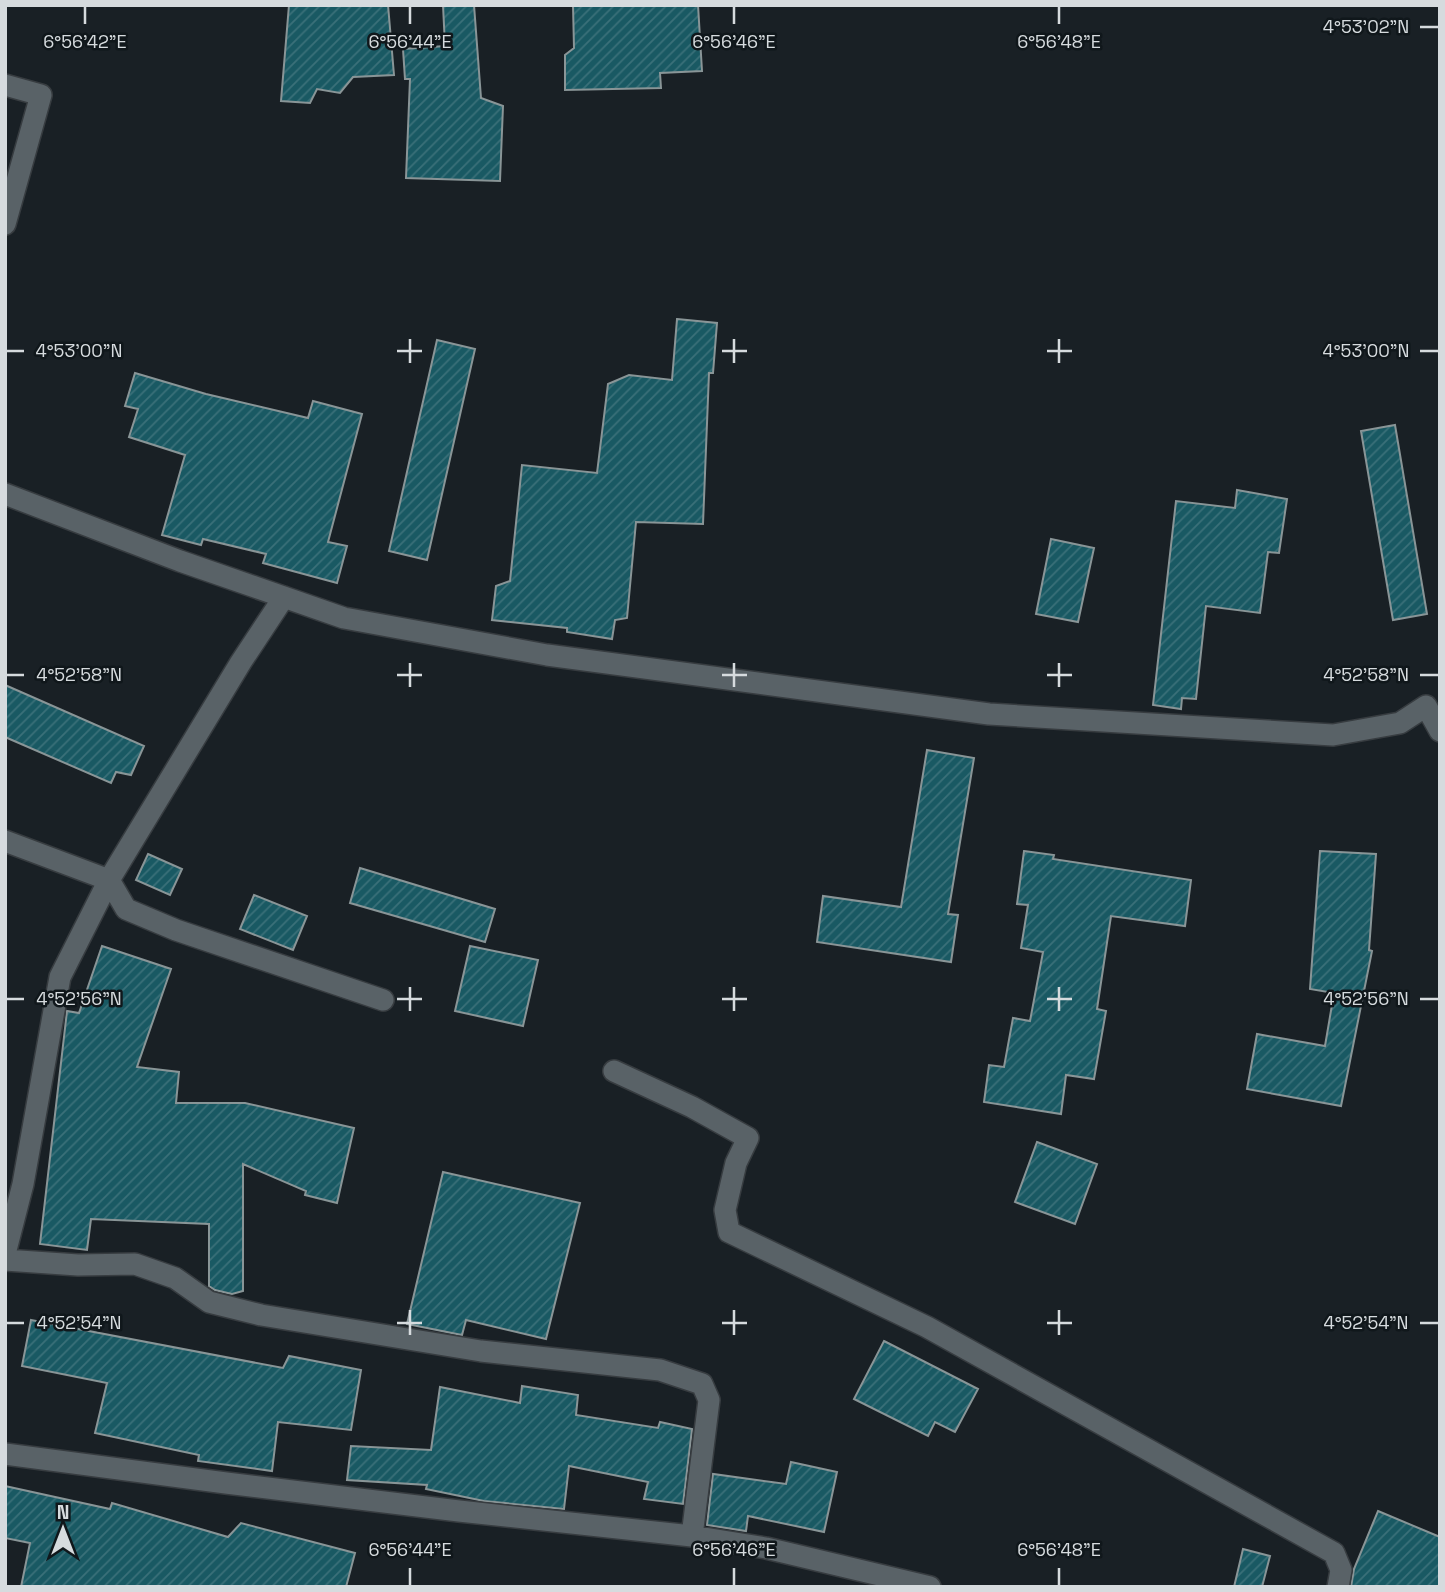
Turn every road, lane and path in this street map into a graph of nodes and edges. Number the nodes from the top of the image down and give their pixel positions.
1 (5, 85) edge
2 (5, 224) edge
3 (5, 494) edge
4 (284, 597) junction
5 (1440, 731) edge
6 (5, 841) edge
7 (109, 880) junction
8 (383, 1000) dead end
9 (614, 1071) dead end
10 (5, 1254) edge
11 (5, 1260) edge
12 (5, 1454) edge
13 (692, 1536) junction
14 (930, 1587) edge
15 (1338, 1587) edge

1 - 2 street
3 - 4 street
4 - 5 street
4 - 7 street
6 - 7 street
7 - 8 street
7 - 10 street
9 - 15 street
11 - 13 street
12 - 13 street
13 - 14 street

